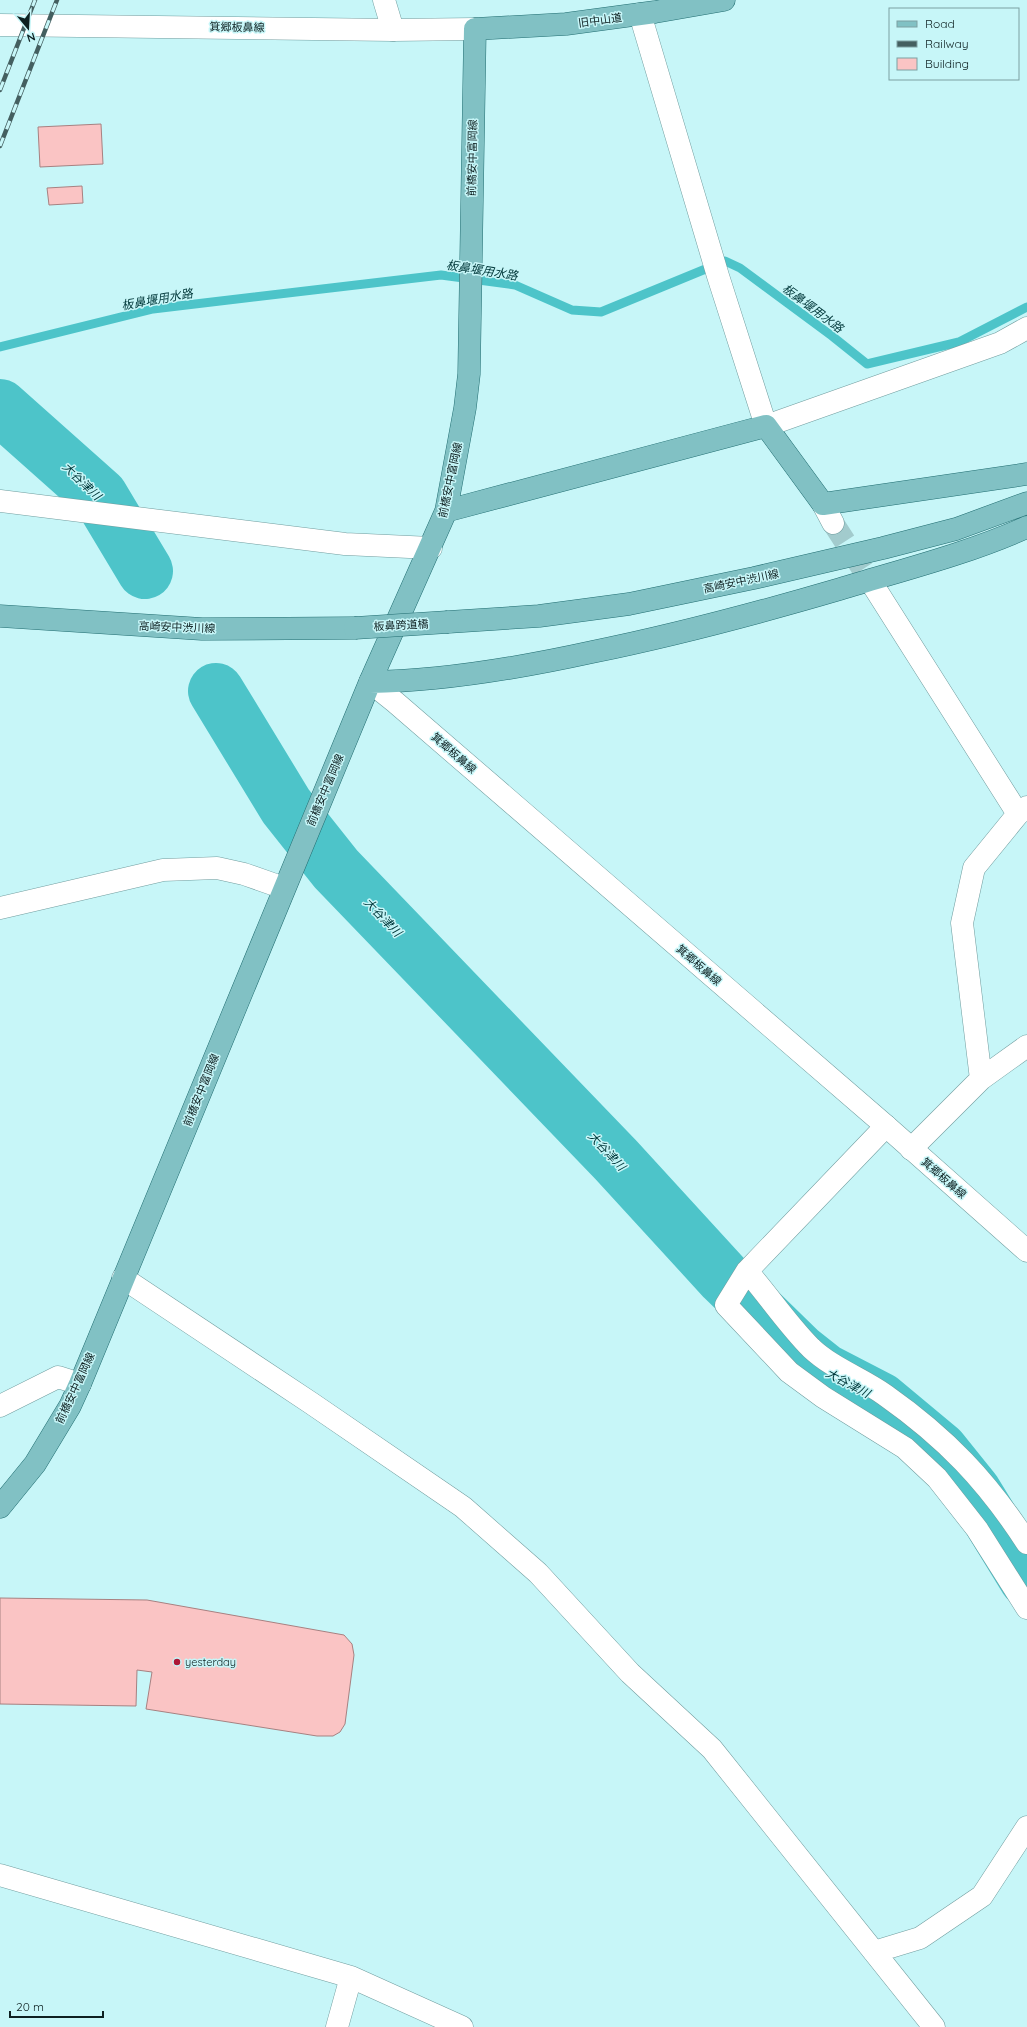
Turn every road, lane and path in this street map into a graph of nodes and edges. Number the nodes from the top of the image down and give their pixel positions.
1 (384, 0) edge
2 (724, 0) edge
3 (640, 14) junction
4 (0, 25) edge
5 (475, 28) junction
6 (393, 30) junction
7 (1027, 328) edge
8 (766, 426) junction
9 (1027, 474) edge
10 (0, 501) edge
11 (1027, 503) edge
12 (823, 504) junction
13 (446, 511) junction
14 (833, 523) tunnel mouth
15 (1027, 527) edge
16 (431, 548) junction
17 (871, 582) tunnel mouth
18 (0, 616) edge
19 (448, 622) joint
20 (354, 628) joint
21 (370, 682) junction
22 (1023, 811) edge
23 (284, 888) junction
24 (0, 908) edge
25 (1027, 1046) edge
26 (981, 1079) junction
27 (886, 1126) junction
28 (912, 1149) junction
29 (1027, 1251) edge
30 (744, 1275) junction
31 (123, 1278) junction
32 (80, 1384) junction
33 (0, 1406) edge
34 (0, 1507) edge
35 (1027, 1543) edge
36 (1027, 1608) edge
37 (1027, 1827) edge
38 (0, 1875) edge
39 (874, 1952) junction
40 (351, 1977) junction
41 (337, 2027) edge
42 (462, 2027) edge
43 (934, 2027) edge

1 - 6 street
2 - 3 main road, 旧中山道
3 - 5 main road, 旧中山道
3 - 8 street
4 - 6 street, 箕郷板鼻線
5 - 6 street, 箕郷板鼻線
5 - 13 main road, 前橋安中富岡線
7 - 8 street
8 - 12 main road
8 - 13 main road
9 - 12 main road
10 - 16 street
11 - 19 main road, 高崎安中渋川線
12 - 14 street
13 - 16 main road, 前橋安中富岡線
15 - 21 main road
16 - 21 main road, 前橋安中富岡線
17 - 22 street
18 - 20 main road, 高崎安中渋川線
19 - 20 main road, 板鼻跨道橋, bridge
21 - 23 main road, 前橋安中富岡線
21 - 27 street, 箕郷板鼻線
22 - 26 street
23 - 24 street
23 - 31 main road, 前橋安中富岡線
25 - 26 street
26 - 28 street
27 - 28 street, 箕郷板鼻線
27 - 30 street
28 - 29 street, 箕郷板鼻線
30 - 35 street
30 - 36 street
31 - 32 main road, 前橋安中富岡線
31 - 39 street
32 - 33 street
32 - 34 main road, 前橋安中富岡線
37 - 39 street
38 - 40 street
39 - 43 street
40 - 41 street
40 - 42 street

